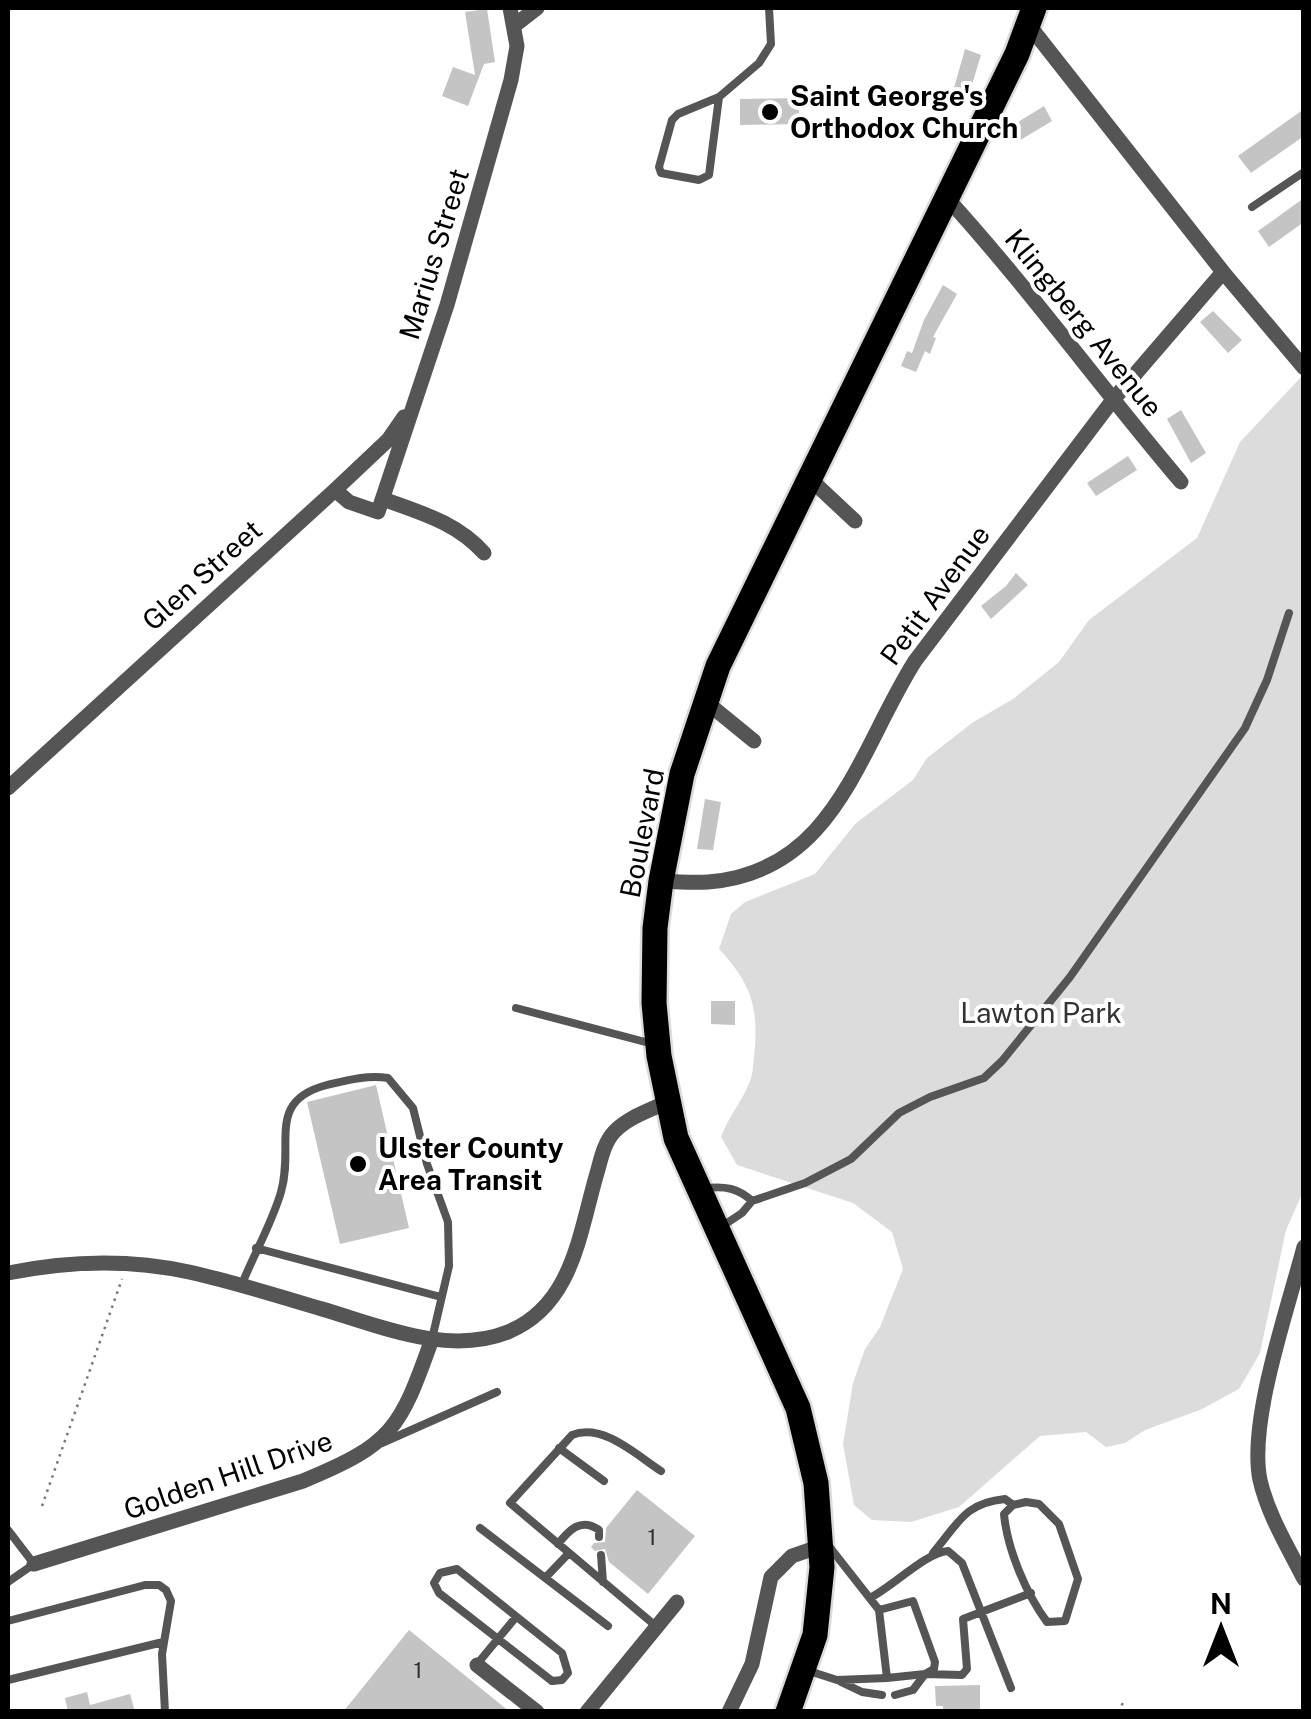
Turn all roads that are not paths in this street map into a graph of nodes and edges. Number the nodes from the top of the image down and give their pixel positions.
1 (510, 8) edge
2 (538, 8) edge
3 (769, 8) edge
4 (1032, 16) edge
5 (515, 26) junction
6 (719, 98) junction
7 (1304, 172) edge
8 (946, 197) junction
9 (1252, 208) dead end
10 (1223, 272) junction
11 (1304, 368) edge
12 (418, 391) junction
13 (1112, 401) junction
14 (808, 477) junction
15 (1181, 482) dead end
16 (335, 490) junction
17 (380, 506) junction
18 (855, 521) dead end
19 (484, 554) dead end
20 (1289, 614) dead end
21 (704, 701) junction
22 (754, 741) dead end
23 (8, 788) edge
24 (661, 881) junction
25 (516, 1008) dead end
26 (658, 1046) junction
27 (667, 1102) junction
28 (699, 1188) junction
29 (752, 1200) junction
30 (717, 1229) junction
31 (1304, 1247) edge
32 (256, 1248) junction
33 (8, 1273) edge
34 (241, 1285) junction
35 (441, 1297) junction
36 (432, 1338) junction
37 (497, 1392) dead end
38 (374, 1447) junction
39 (559, 1448) junction
40 (662, 1471) dead end
41 (604, 1481) dead end
42 (1013, 1505) junction
43 (480, 1528) dead end
44 (8, 1530) edge
45 (599, 1537) dead end
46 (821, 1541) junction
47 (558, 1544) junction
48 (569, 1553) junction
49 (933, 1553) junction
50 (600, 1555) dead end
51 (34, 1564) junction
52 (546, 1577) junction
53 (1304, 1579) edge
54 (8, 1582) edge
55 (604, 1582) junction
56 (1030, 1593) junction
57 (870, 1598) junction
58 (678, 1602) dead end
59 (880, 1610) junction
60 (981, 1612) junction
61 (516, 1616) junction
62 (8, 1622) edge
63 (608, 1626) dead end
64 (656, 1627) junction
65 (498, 1639) junction
66 (163, 1642) junction
67 (477, 1665) joint
68 (804, 1670) junction
69 (925, 1674) junction
70 (887, 1678) junction
71 (8, 1680) edge
72 (837, 1680) junction
73 (1011, 1688) dead end
74 (882, 1695) dead end
75 (895, 1695) dead end
76 (534, 1710) edge
77 (166, 1712) edge
78 (587, 1712) edge
79 (729, 1712) edge
80 (788, 1712) edge

1 - 5 street, Marius Street
2 - 5 street
3 - 6 lane
4 - 8 main road, Boulevard
4 - 10 street
5 - 12 street, Marius Street
6 - 6 lane
7 - 9 lane
8 - 13 street, Klingberg Avenue
8 - 14 main road, Boulevard
10 - 11 street
10 - 13 street, Petit Avenue
12 - 16 street, Glen Street
12 - 17 street, Marius Street
13 - 15 street, Klingberg Avenue
13 - 24 street, Petit Avenue
14 - 18 street
14 - 21 main road, Boulevard
16 - 17 street
16 - 23 street, Glen Street
17 - 19 street
20 - 29 lane
21 - 22 street
21 - 24 main road, Boulevard
24 - 26 main road, Boulevard
25 - 26 lane
26 - 27 main road, Boulevard
27 - 28 main road, Boulevard
27 - 36 street
28 - 29 lane
28 - 30 main road, Boulevard
29 - 30 lane
30 - 46 main road, Boulevard
31 - 53 street
32 - 34 lane
32 - 35 lane
32 - 35 lane
33 - 34 street
34 - 36 street
35 - 36 lane
36 - 38 street, Golden Hill Drive
37 - 38 lane
38 - 51 street, Golden Hill Drive
39 - 40 lane
39 - 41 lane
39 - 47 lane
42 - 49 lane
42 - 56 lane
42 - 56 lane
43 - 52 lane
44 - 51 lane
45 - 47 lane
46 - 57 lane
46 - 68 main road, Boulevard
46 - 79 street
47 - 48 lane
48 - 52 lane
48 - 55 lane
49 - 57 lane
49 - 60 lane
50 - 55 lane
51 - 54 lane
52 - 63 lane
55 - 64 lane
56 - 60 lane
57 - 59 lane
58 - 64 street
59 - 69 lane
59 - 70 lane
60 - 69 lane
60 - 73 lane
61 - 65 lane
61 - 65 lane
61 - 65 lane
62 - 66 lane
64 - 78 street
65 - 67 lane
66 - 71 lane
66 - 77 lane
67 - 76 street
68 - 72 lane
68 - 80 main road, Boulevard
69 - 70 lane
69 - 75 lane
70 - 72 lane
72 - 74 lane

